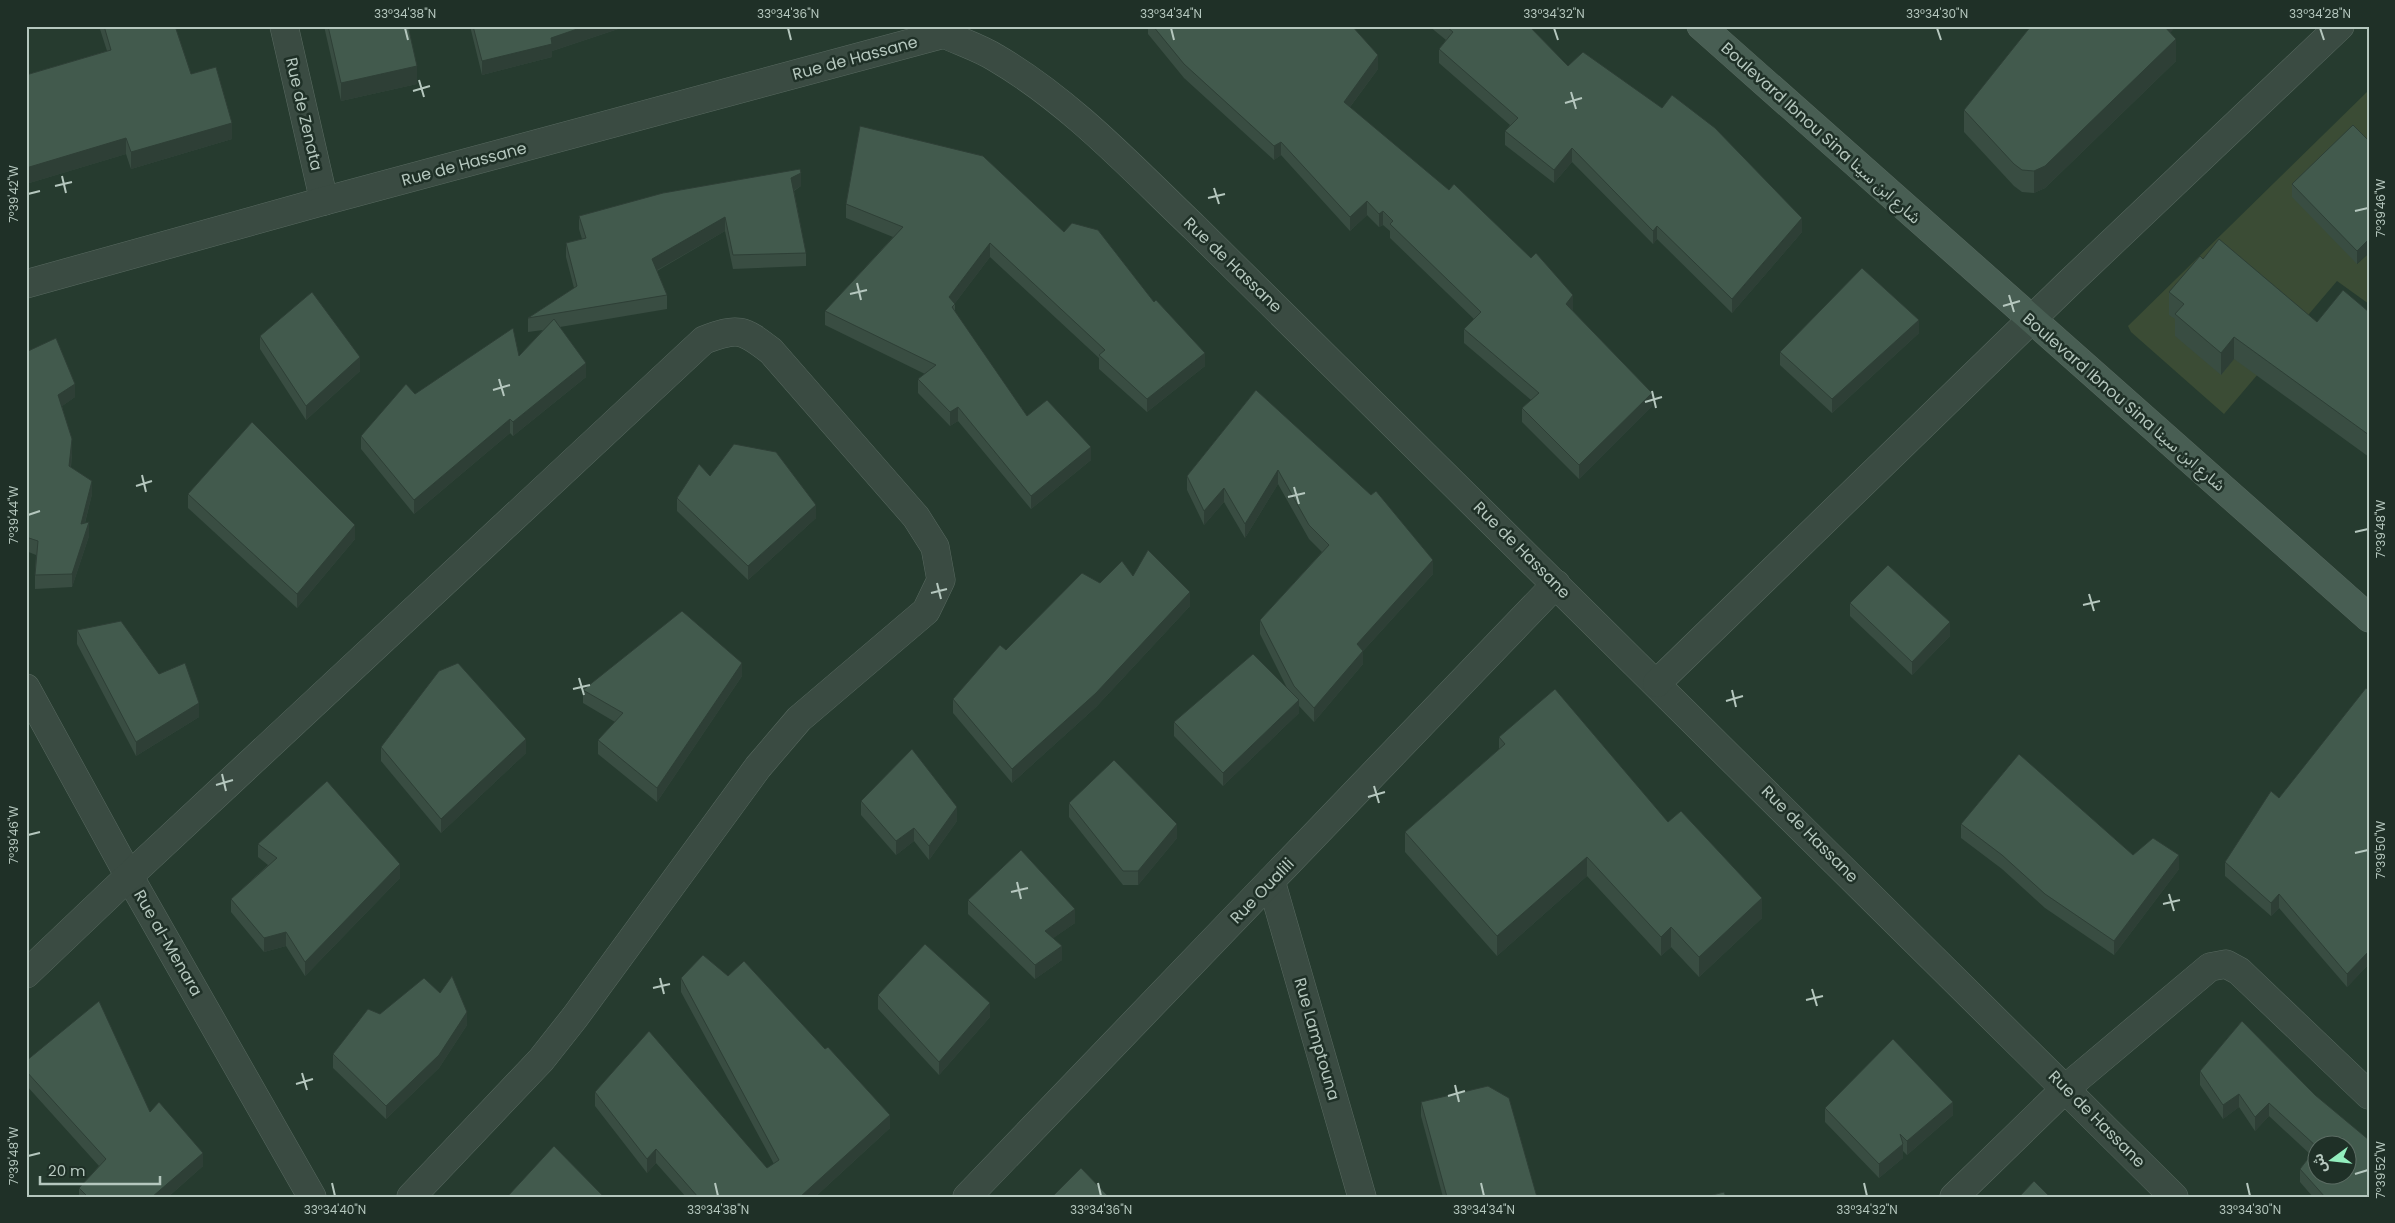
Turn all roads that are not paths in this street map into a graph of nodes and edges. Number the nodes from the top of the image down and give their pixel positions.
1 (284, 26) edge
2 (1701, 26) edge
3 (2340, 26) edge
4 (945, 30) edge
5 (324, 201) junction
6 (26, 284) edge
7 (2031, 319) junction
8 (1556, 584) junction
9 (2369, 618) edge
10 (1657, 683) junction
11 (26, 688) edge
12 (129, 876) junction
13 (1271, 881) junction
14 (26, 974) edge
15 (2066, 1088) junction
16 (2369, 1095) edge
17 (312, 1197) edge
18 (411, 1197) edge
19 (967, 1197) edge
20 (1362, 1197) edge
21 (1954, 1197) edge
22 (2174, 1197) edge

1 - 5 street, Rue de Zenata
2 - 7 main road, Boulevard Ibnou Sina شارع ابن سينا
3 - 7 street
4 - 5 street, Rue de Hassane
4 - 8 street, Rue de Hassane
5 - 6 street, Rue de Hassane
7 - 9 main road, Boulevard Ibnou Sina شارع ابن سينا
7 - 10 street
8 - 10 street, Rue de Hassane
8 - 13 street, Rue Oualili
10 - 15 street, Rue de Hassane
11 - 12 street, Rue al-Menara
12 - 14 street
12 - 17 street, Rue al-Menara
12 - 18 street
13 - 19 street, Rue Oualili
13 - 20 street, Rue Lamptouna
15 - 16 street
15 - 21 street
15 - 22 street, Rue de Hassane

